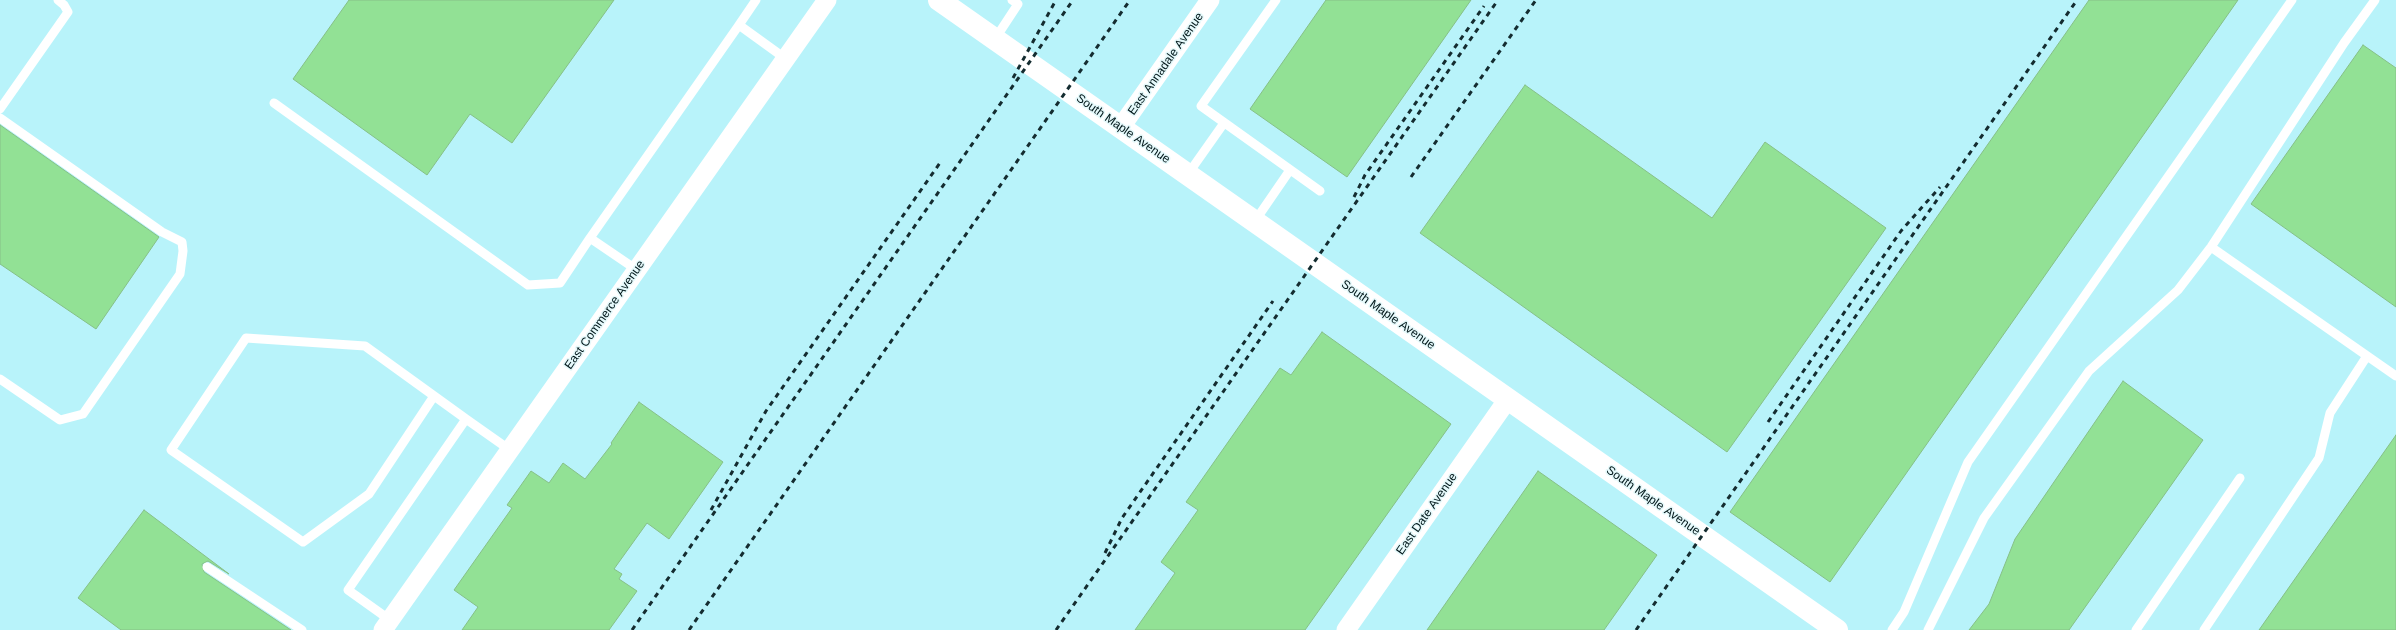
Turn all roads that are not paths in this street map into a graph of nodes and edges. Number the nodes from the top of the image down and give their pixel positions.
1 (58, 0) edge
2 (756, 0) edge
3 (828, 0) edge
4 (939, 0) edge
5 (1210, 0) edge
6 (1276, 0) edge
7 (2292, 0) edge
8 (2376, 0) edge
9 (1015, 2) edge
10 (738, 25) junction
11 (995, 39) junction
12 (786, 59) junction
13 (274, 103) dead end
14 (0, 109) edge
15 (0, 118) edge
16 (1224, 122) junction
17 (1121, 127) junction
18 (1290, 170) junction
19 (1188, 174) junction
20 (1320, 191) dead end
21 (1255, 221) junction
22 (590, 238) junction
23 (2211, 247) junction
24 (637, 270) junction
25 (2366, 356) junction
26 (2396, 376) edge
27 (0, 379) edge
28 (434, 396) junction
29 (1508, 399) junction
30 (466, 419) junction
31 (510, 450) junction
32 (2240, 478) dead end
33 (207, 567) dead end
34 (387, 625) edge
35 (302, 630) edge
36 (1346, 630) edge
37 (1837, 630) edge
38 (1892, 630) edge
39 (1928, 630) edge
40 (2136, 630) edge
41 (2204, 630) edge

1 - 14 lane
2 - 10 lane
3 - 12 street, East Commerce Avenue
4 - 11 street, South Maple Avenue
5 - 17 street, East Annadale Avenue
6 - 16 lane
7 - 38 lane
8 - 23 lane
9 - 11 lane
10 - 12 lane
10 - 22 lane
11 - 17 street, South Maple Avenue
12 - 24 street, East Commerce Avenue
13 - 22 lane
15 - 27 lane
16 - 18 lane
16 - 19 lane
17 - 19 street, South Maple Avenue
18 - 20 lane
18 - 21 lane
19 - 21 street, South Maple Avenue
21 - 29 street, South Maple Avenue
22 - 24 lane
23 - 25 lane
23 - 39 lane
24 - 31 street, East Commerce Avenue
25 - 26 lane
25 - 41 lane
28 - 28 lane
28 - 30 lane
29 - 36 street, East Date Avenue
29 - 37 street, South Maple Avenue
30 - 31 lane
30 - 34 lane
31 - 34 street, East Commerce Avenue
32 - 40 lane
33 - 35 lane

